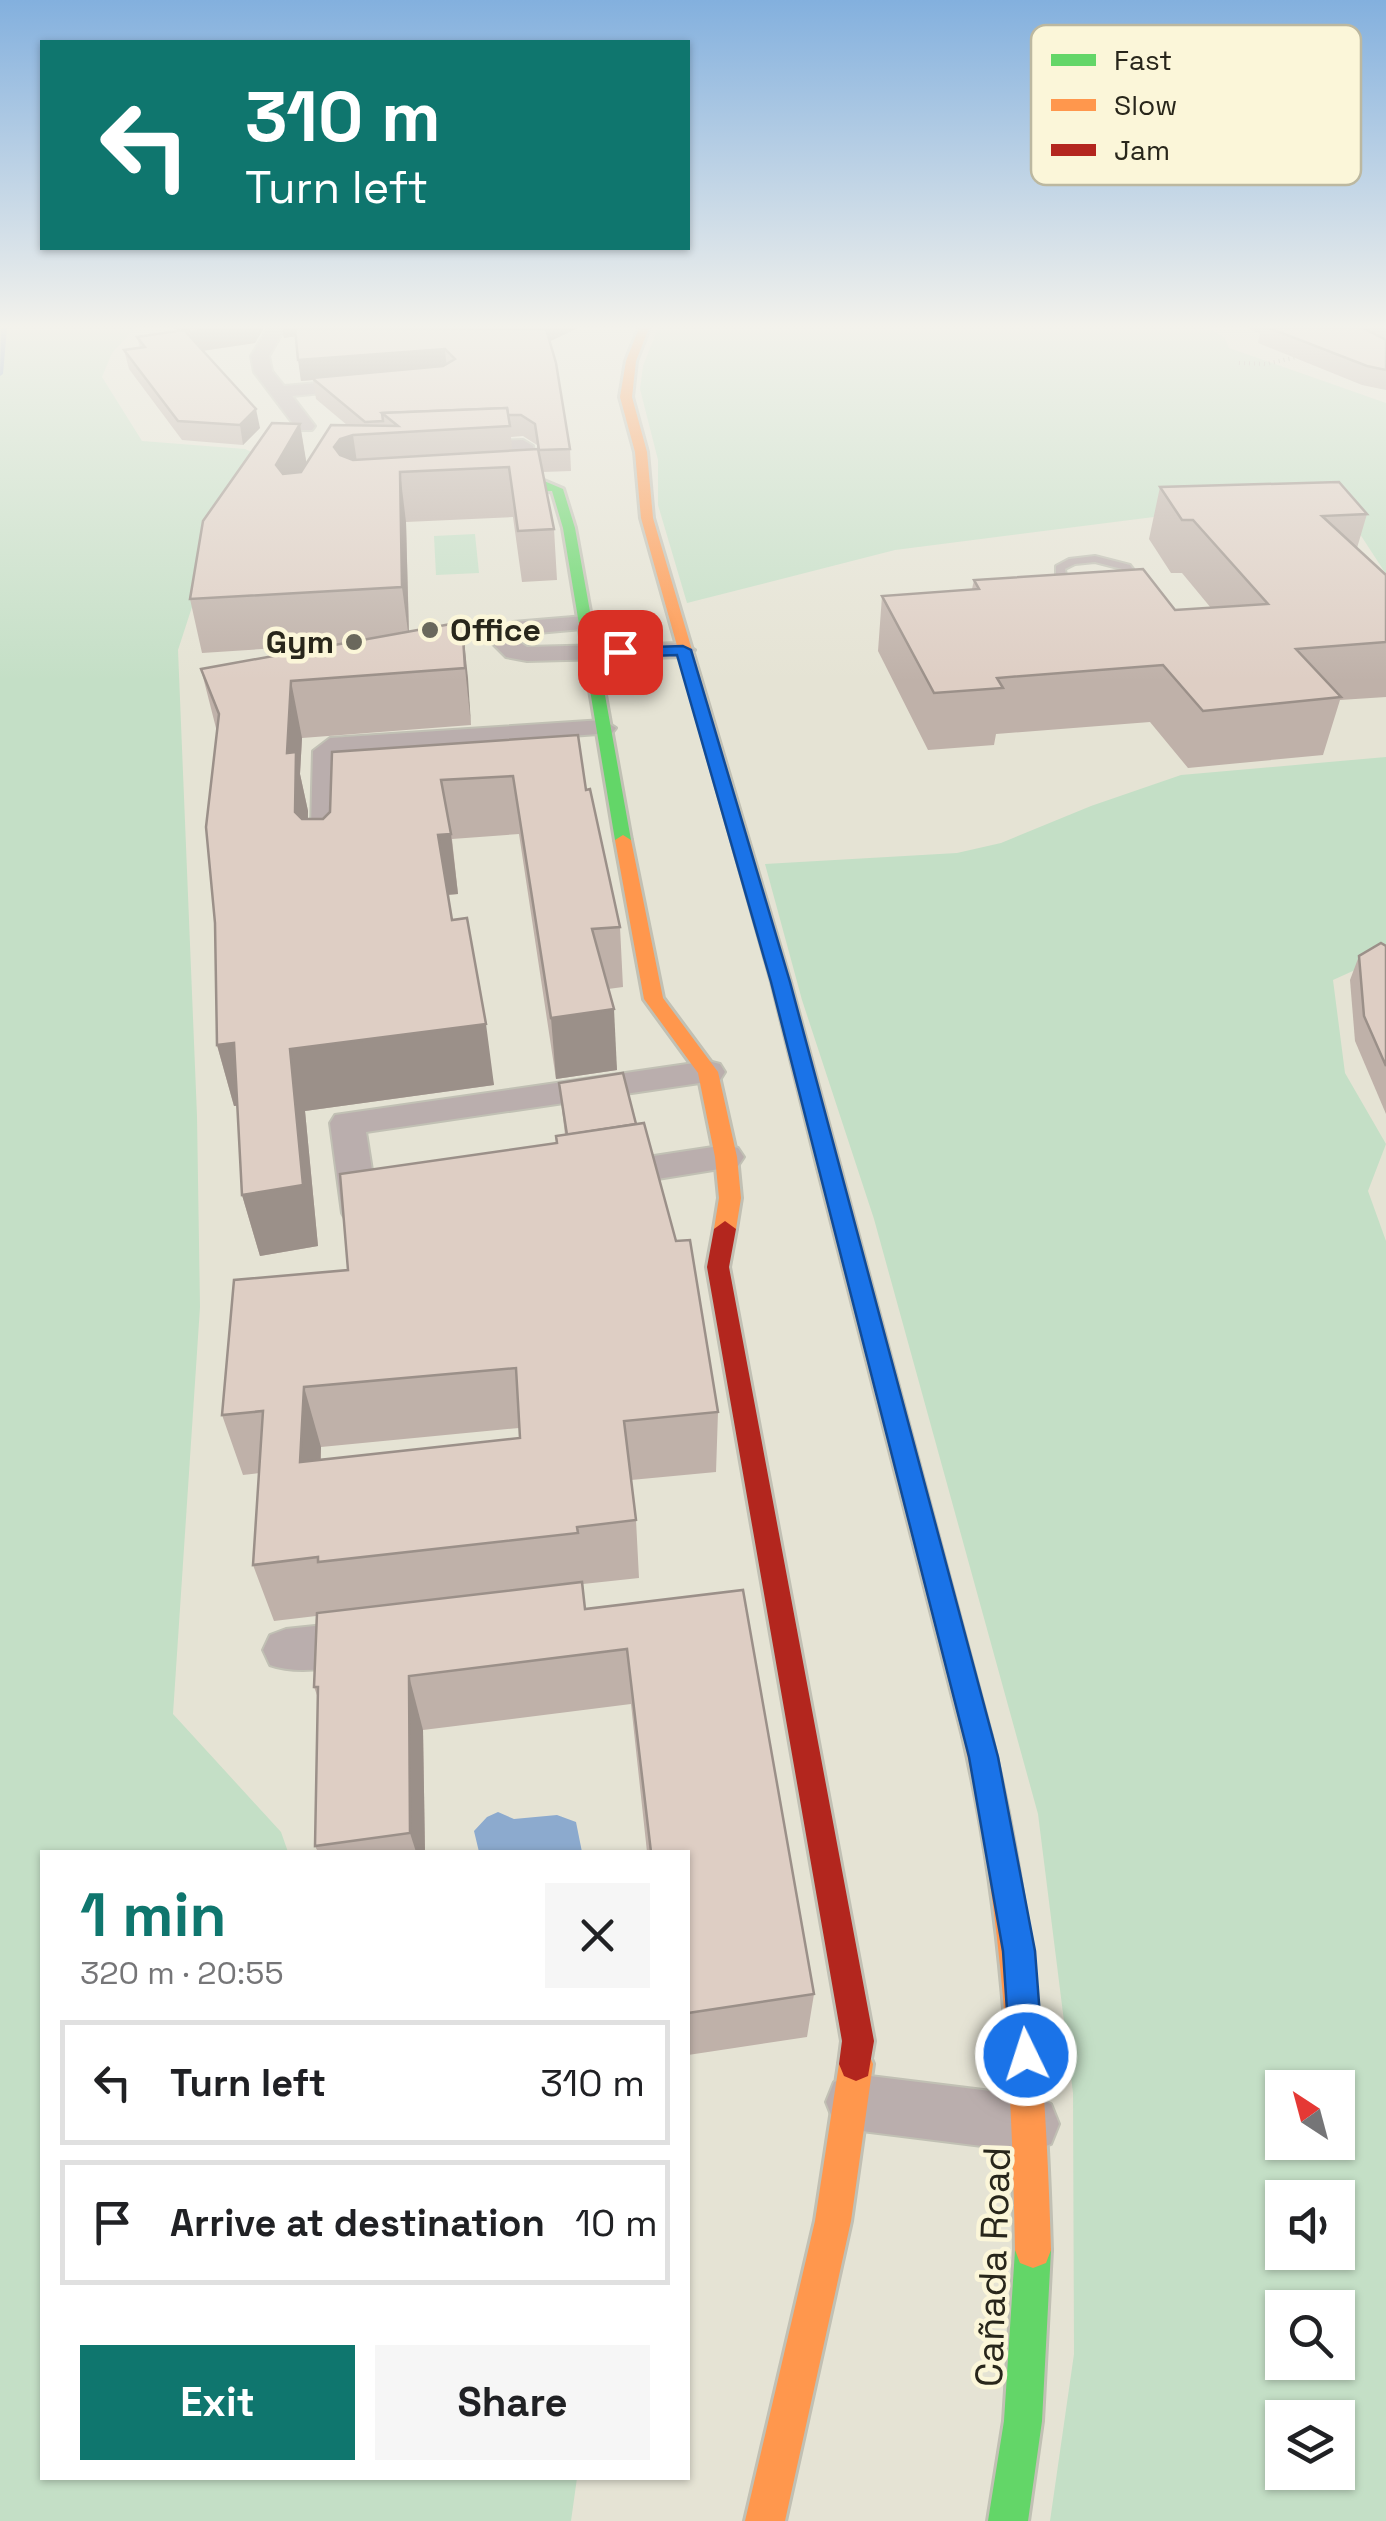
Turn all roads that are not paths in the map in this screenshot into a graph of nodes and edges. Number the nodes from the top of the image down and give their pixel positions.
1 (470, 446) edge
2 (522, 446) edge
3 (639, 446) edge
4 (447, 449) edge
5 (529, 486) junction
6 (454, 490) edge
7 (1059, 573) joint
8 (584, 623) junction
9 (683, 650) junction
10 (589, 653) junction
11 (603, 728) junction
12 (324, 868) edge
13 (708, 1072) junction
14 (726, 1157) junction
15 (572, 1180) edge
16 (398, 1207) edge
17 (404, 1636) edge
18 (286, 1650) dead end
19 (854, 2102) junction
20 (1031, 2124) junction
21 (765, 2521) edge
22 (1008, 2521) edge

1 - 4 street
2 - 5 street
3 - 9 street, Cañada Road
5 - 6 street
5 - 8 street
7 - 7 lane
8 - 10 street
8 - 10 street
9 - 10 street
9 - 20 street, Cañada Road
10 - 11 street
11 - 12 street
11 - 13 street
13 - 14 street
13 - 16 street
14 - 15 street
14 - 19 street
17 - 18 street
19 - 20 street
19 - 21 street
20 - 22 street, Cañada Road

